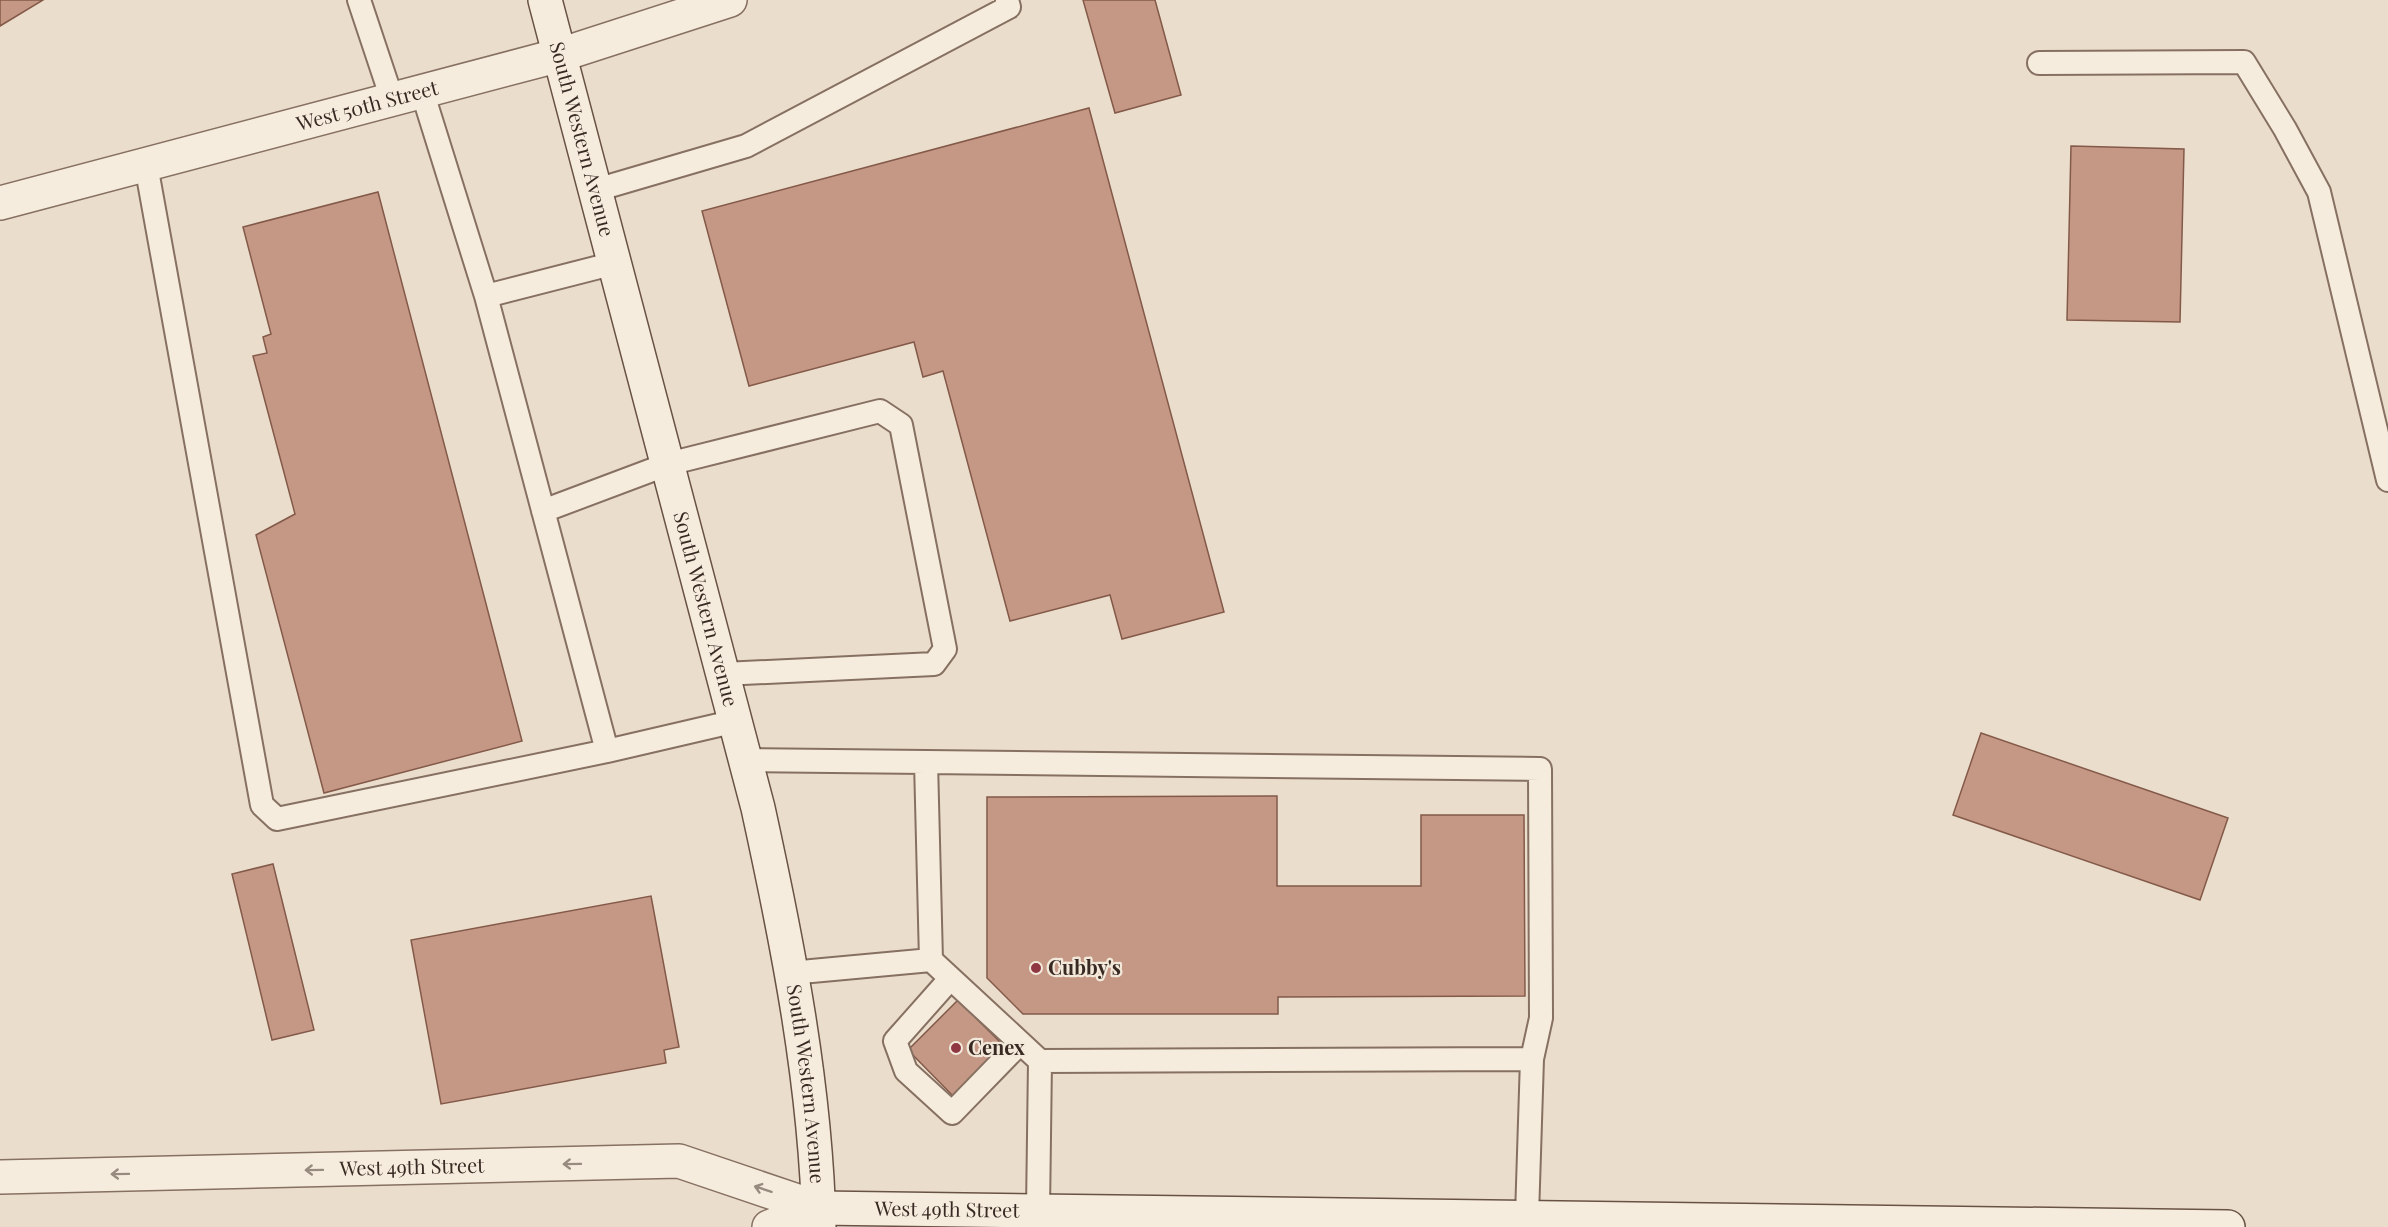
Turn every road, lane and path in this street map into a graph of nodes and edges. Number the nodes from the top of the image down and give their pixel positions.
1 (359, 0) edge
2 (545, 0) edge
3 (1007, 0) edge
4 (712, 3) edge
5 (560, 55) junction
6 (2039, 63) dead end
7 (407, 95) junction
8 (146, 165) junction
9 (596, 190) junction
10 (0, 203) edge
11 (615, 263) junction
12 (486, 296) junction
13 (668, 464) junction
14 (2388, 480) edge
15 (543, 511) junction
16 (723, 674) junction
17 (736, 721) junction
18 (608, 751) junction
19 (745, 760) junction
20 (926, 762) junction
21 (931, 960) junction
22 (790, 973) junction
23 (950, 979) junction
24 (1020, 1043) junction
25 (1532, 1059) junction
26 (1040, 1061) junction
27 (0, 1177) edge
28 (1038, 1210) junction
29 (1527, 1216) junction
30 (819, 1217) edge
31 (1208, 1220) edge
32 (1830, 1224) edge
33 (768, 1227) edge
34 (2199, 1227) edge
35 (2228, 1227) edge

1 - 7 lane
2 - 5 main road, South Western Avenue
3 - 9 lane
4 - 5 main road, West 50th Street
5 - 7 main road, West 50th Street
5 - 9 main road, South Western Avenue
6 - 14 lane
7 - 8 main road, West 50th Street
7 - 12 lane
8 - 10 main road, West 50th Street
8 - 18 lane
9 - 11 main road, South Western Avenue
11 - 12 lane
11 - 13 main road, South Western Avenue
12 - 15 lane
13 - 15 lane
13 - 16 main road, South Western Avenue
13 - 16 lane
15 - 18 lane
16 - 17 main road, South Western Avenue
17 - 18 lane
17 - 19 main road, South Western Avenue
19 - 20 lane
19 - 22 main road, South Western Avenue
20 - 21 lane
20 - 25 lane
21 - 22 lane
21 - 23 lane
22 - 30 main road, South Western Avenue
23 - 24 lane
23 - 24 lane
24 - 26 lane
25 - 26 lane
25 - 29 lane
26 - 28 lane
30 -> 27 main road, West 49th Street
28 - 30 main road, West 49th Street
28 - 31 main road, West 49th Street
29 - 31 main road, West 49th Street
29 - 32 main road, West 49th Street
30 - 33 main road, West 49th Street
32 - 34 main road, West 49th Street
34 - 35 main road, West 49th Street

